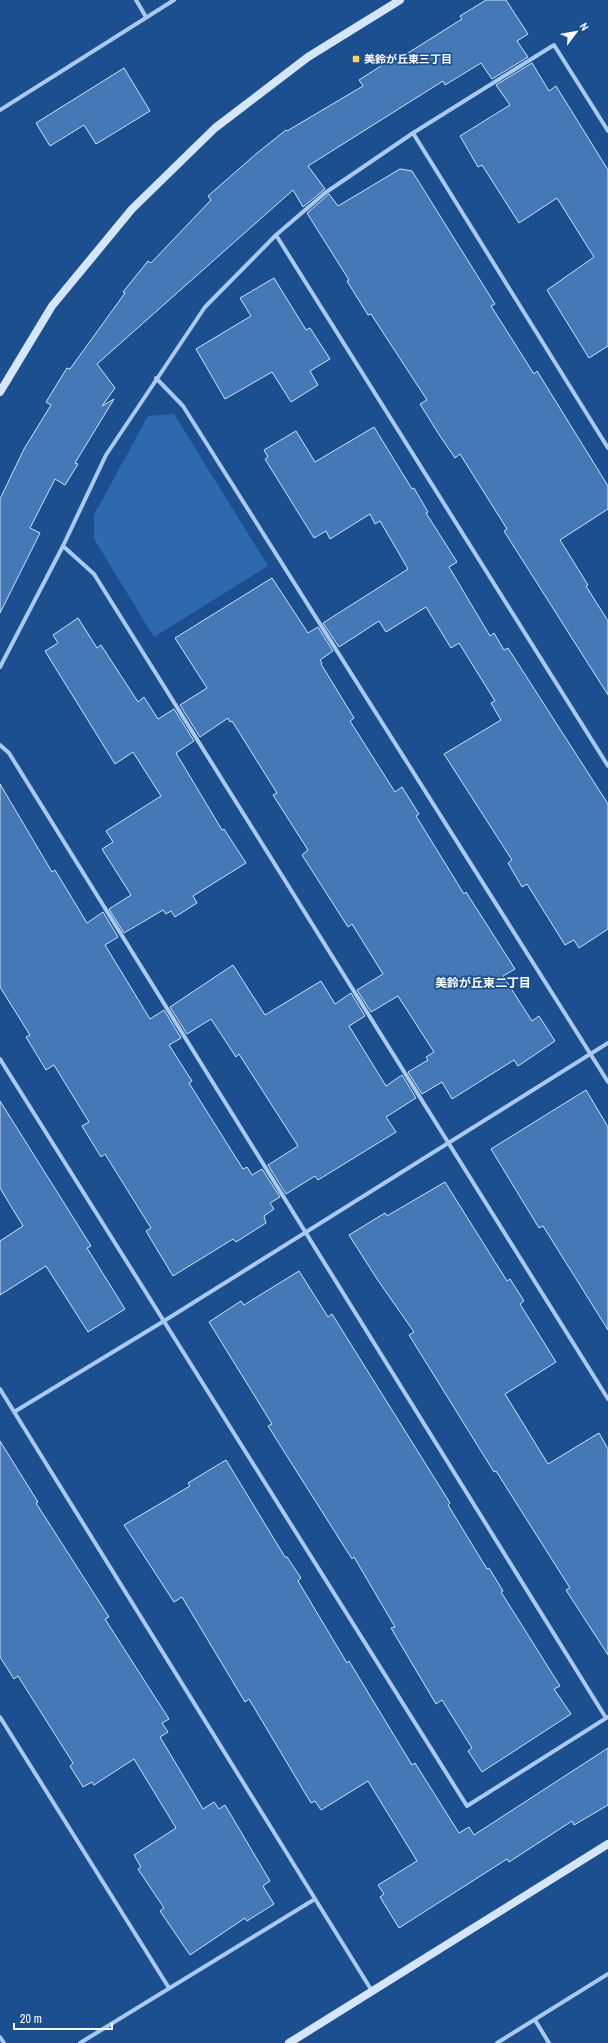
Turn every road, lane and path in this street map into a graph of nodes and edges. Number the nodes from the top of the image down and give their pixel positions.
1 (136, 0) edge
2 (174, 0) edge
3 (400, 0) edge
4 (146, 17) junction
5 (0, 110) edge
6 (608, 131) edge
7 (413, 133) junction
8 (276, 235) junction
9 (156, 378) junction
10 (0, 392) edge
11 (608, 448) edge
12 (63, 546) junction
13 (0, 667) edge
14 (0, 745) edge
15 (608, 766) edge
16 (608, 1044) edge
17 (591, 1054) junction
18 (0, 1058) edge
19 (608, 1082) edge
20 (448, 1143) junction
21 (305, 1232) junction
22 (164, 1321) junction
23 (0, 1389) edge
24 (608, 1399) edge
25 (14, 1412) junction
26 (0, 1717) edge
27 (607, 1717) edge
28 (608, 1844) edge
29 (315, 1899) junction
30 (608, 1974) edge
31 (169, 1988) junction
32 (372, 1991) junction
33 (535, 2020) junction
34 (0, 2037) edge
35 (4, 2043) edge
36 (80, 2043) edge
37 (289, 2043) edge
38 (497, 2043) edge
39 (549, 2043) edge

1 - 4 street
2 - 4 street
3 - 10 street
4 - 5 street
6 - 7 street
7 - 8 street
7 - 11 street
8 - 9 street
8 - 15 street
9 - 12 street
9 - 17 street
12 - 13 street
12 - 20 street
14 - 21 street
16 - 17 street
17 - 19 street
17 - 20 street
18 - 22 street
20 - 21 street
20 - 24 street
21 - 22 street
21 - 27 street
22 - 25 street
22 - 27 street
23 - 25 street
25 - 29 street
26 - 31 street
28 - 32 street
29 - 31 street
29 - 32 street
30 - 33 street
31 - 36 street
32 - 37 street
33 - 38 street
33 - 39 street
34 - 35 street

